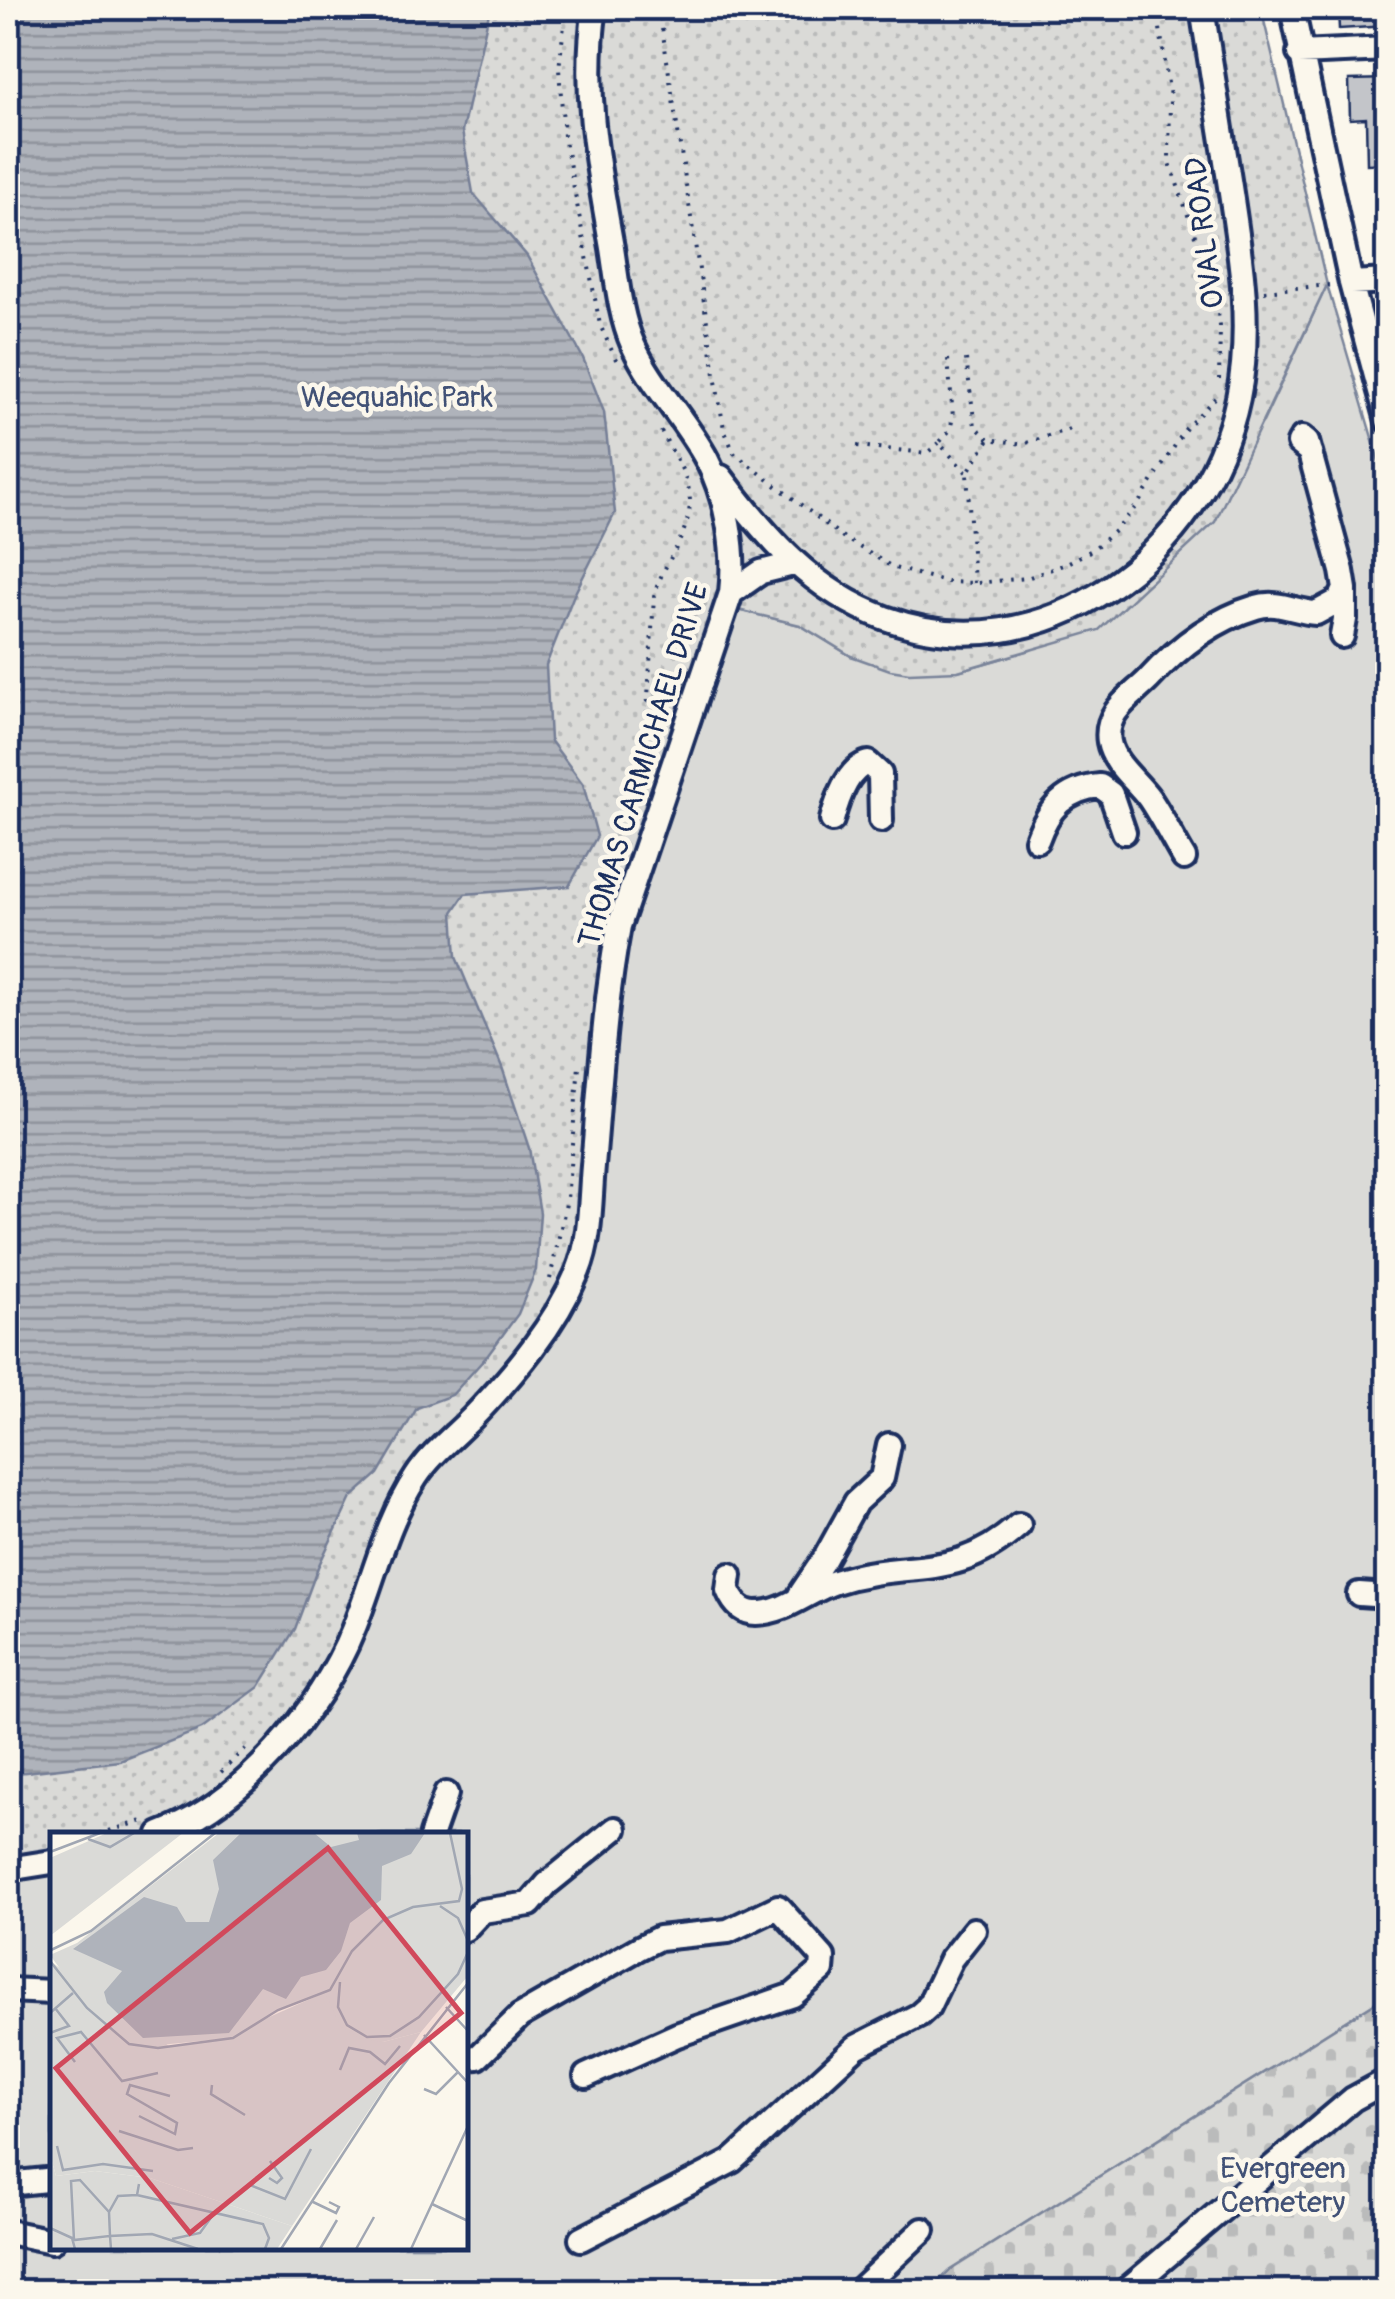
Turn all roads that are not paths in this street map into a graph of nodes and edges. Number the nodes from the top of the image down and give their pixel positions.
1 (594, 8) edge
2 (1202, 8) edge
3 (1292, 8) edge
4 (1388, 49) edge
5 (1299, 53) junction
6 (1388, 281) edge
7 (1341, 284) junction
8 (1388, 421) edge
9 (1310, 452) dead end
10 (706, 458) junction
11 (793, 564) junction
12 (1345, 589) junction
13 (731, 593) junction
14 (1342, 636) dead end
15 (832, 820) dead end
16 (881, 820) dead end
17 (1124, 832) dead end
18 (1037, 840) dead end
19 (1184, 858) dead end
20 (890, 1444) dead end
21 (1018, 1525) dead end
22 (730, 1575) dead end
23 (1359, 1594) dead end
24 (1388, 1596) edge
25 (794, 1601) junction
26 (446, 1794) dead end
27 (154, 1827) edge
28 (614, 1830) dead end
29 (433, 1832) edge
30 (50, 1862) edge
31 (8, 1869) edge
32 (468, 1927) edge
33 (974, 1930) dead end
34 (8, 1990) edge
35 (50, 1992) edge
36 (468, 2058) edge
37 (586, 2076) dead end
38 (1388, 2080) edge
39 (46, 2180) dead end
40 (8, 2184) edge
41 (923, 2230) dead end
42 (8, 2232) edge
43 (581, 2239) dead end
44 (50, 2241) edge
45 (857, 2292) edge
46 (1124, 2292) edge

1 - 10 street, THOMAS CARMICHAEL DRIVE
2 - 11 street, OVAL ROAD
3 - 5 street
4 - 5 street
5 - 7 street
6 - 7 street
7 - 8 street
9 - 12 street
10 - 11 street, OVAL ROAD
10 - 13 street, THOMAS CARMICHAEL DRIVE
11 - 13 street
12 - 14 street
12 - 19 street
13 - 27 street, THOMAS CARMICHAEL DRIVE
15 - 16 street
17 - 18 street
20 - 25 street
21 - 25 street
22 - 25 street
23 - 24 street
26 - 29 street
28 - 32 street
30 - 31 street
33 - 43 street
34 - 35 street
36 - 37 street
38 - 46 street
39 - 40 street
41 - 45 street
42 - 44 street

